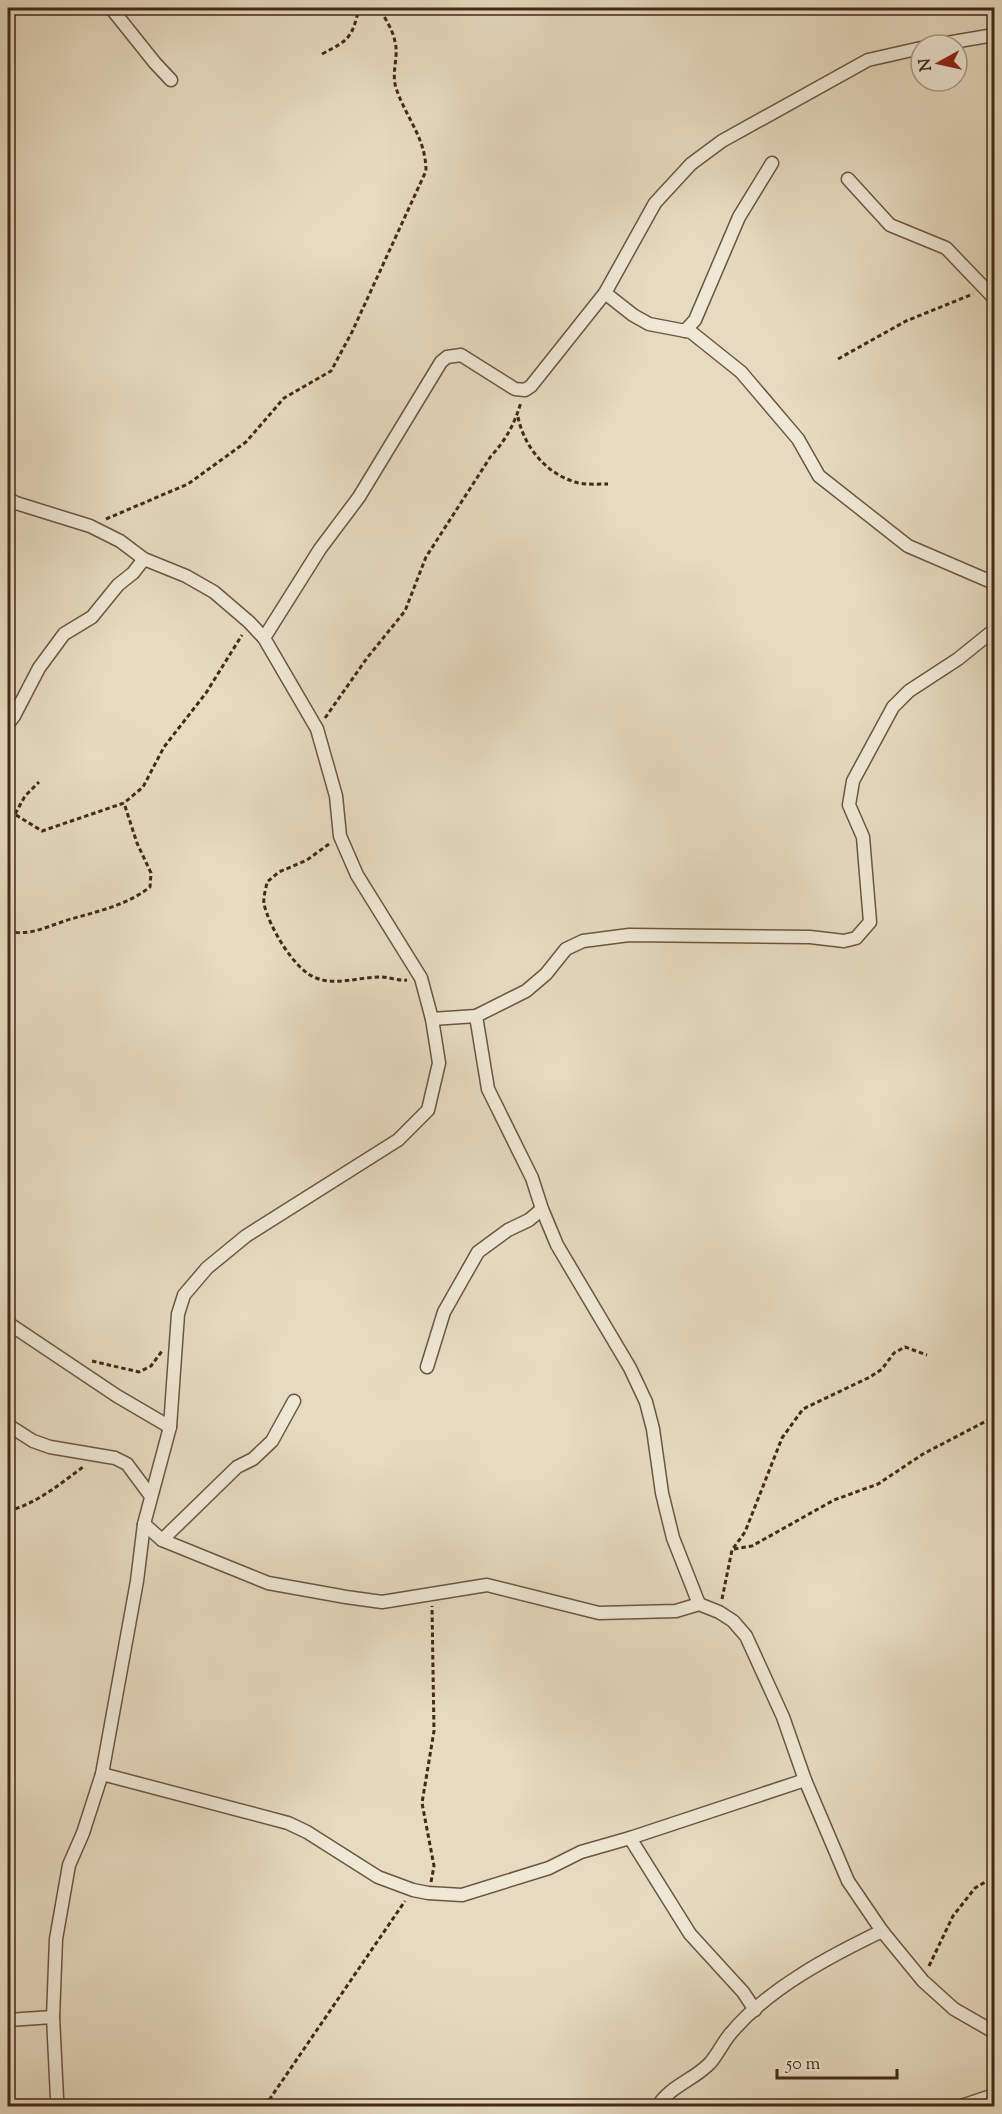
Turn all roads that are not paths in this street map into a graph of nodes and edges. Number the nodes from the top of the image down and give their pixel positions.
1 (111, 8) edge
2 (994, 34) edge
3 (969, 39) edge
4 (909, 51) edge
5 (171, 80) dead end
6 (772, 163) dead end
7 (848, 179) dead end
8 (605, 293) junction
9 (990, 294) edge
10 (685, 331) junction
11 (8, 498) edge
12 (144, 559) junction
13 (994, 583) edge
14 (994, 630) edge
15 (264, 638) junction
16 (8, 724) edge
17 (476, 1016) junction
18 (432, 1019) junction
19 (542, 1209) junction
20 (8, 1323) edge
21 (427, 1367) dead end
22 (294, 1401) dead end
23 (8, 1425) edge
24 (170, 1427) junction
25 (150, 1496) junction
26 (144, 1524) junction
27 (162, 1540) junction
28 (699, 1604) junction
29 (102, 1774) junction
30 (805, 1780) junction
31 (630, 1839) junction
32 (882, 1931) junction
33 (754, 2010) junction
34 (53, 2017) junction
35 (8, 2020) edge
36 (994, 2032) edge
37 (994, 2095) edge
38 (59, 2106) edge
39 (658, 2106) edge
40 (961, 2106) edge

1 - 5 street
2 - 3 street
4 - 8 street
6 - 10 street
7 - 9 street
8 - 10 street
8 - 15 street
10 - 13 street
11 - 12 street
12 - 15 street
12 - 16 street
14 - 17 street
15 - 18 street
17 - 18 street
17 - 19 street
18 - 24 street
19 - 21 street
19 - 28 street
20 - 24 street
22 - 27 street
23 - 25 street
24 - 25 street
25 - 26 street
26 - 27 street
26 - 29 street
27 - 28 street
28 - 30 street
29 - 31 street
29 - 34 street
30 - 31 street
30 - 32 street
31 - 33 street
32 - 33 street
32 - 36 street
33 - 39 street
34 - 35 street
34 - 38 street
37 - 40 street

